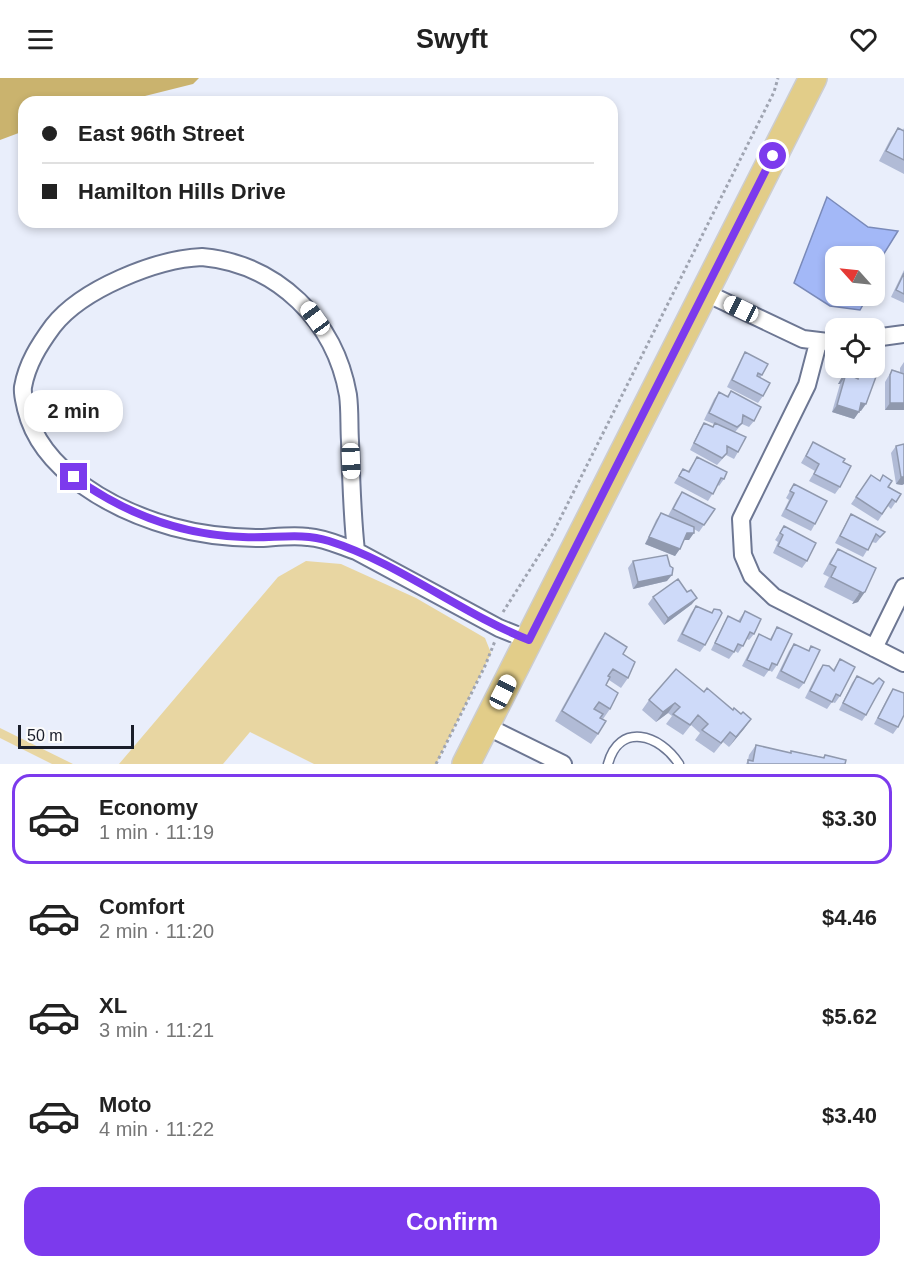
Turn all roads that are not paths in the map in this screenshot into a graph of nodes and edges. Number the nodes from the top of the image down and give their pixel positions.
1 (809, 79) edge
2 (704, 291) junction
3 (904, 334) edge
4 (885, 337) edge
5 (818, 343) junction
6 (825, 343) edge
7 (356, 551) junction
8 (904, 587) edge
9 (529, 640) junction
10 (874, 648) junction
11 (904, 663) edge
12 (486, 726) junction
13 (466, 764) edge
14 (563, 764) edge
15 (608, 764) edge
16 (679, 764) edge

1 - 2 main road
2 - 5 street
2 - 9 main road
3 - 4 street
5 - 6 street
5 - 10 street
7 - 7 street
7 - 9 street
8 - 10 street
9 - 12 main road
10 - 11 street
12 - 13 main road
12 - 14 street
15 - 16 lane

